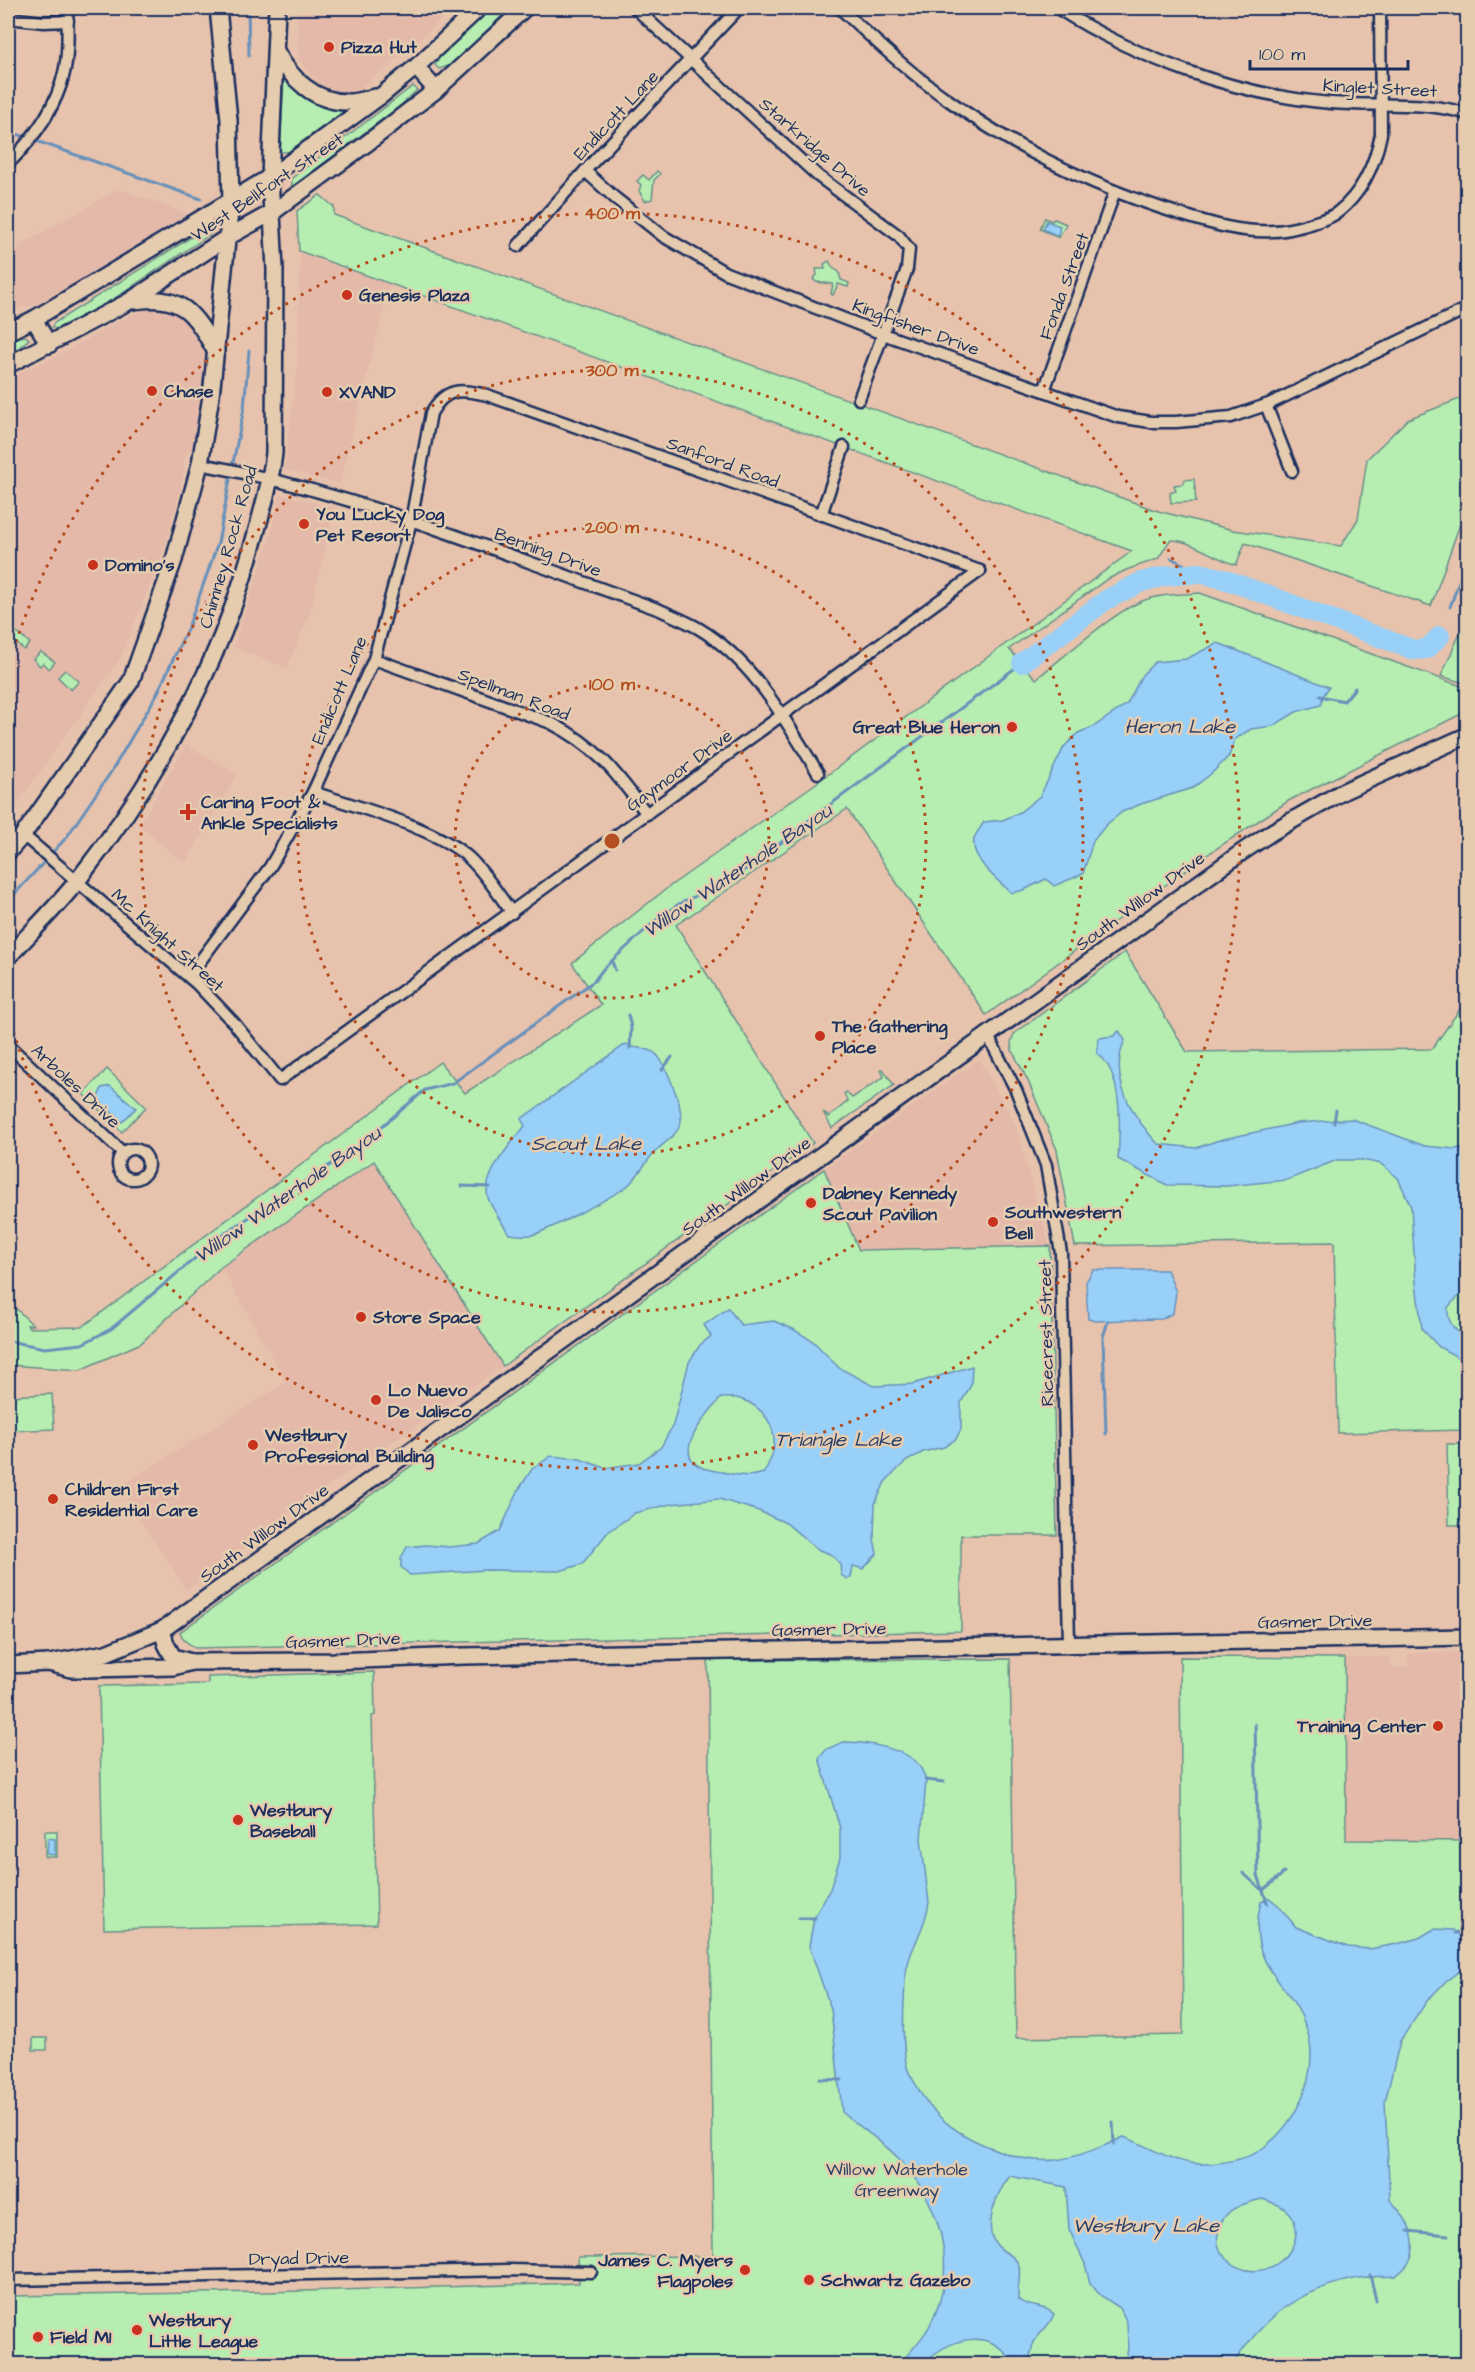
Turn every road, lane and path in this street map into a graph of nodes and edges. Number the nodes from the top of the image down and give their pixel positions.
1 (67, 8) edge
2 (218, 8) edge
3 (277, 8) edge
4 (479, 8) edge
5 (525, 8) edge
6 (635, 8) edge
7 (739, 8) edge
8 (840, 8) edge
9 (1057, 8) edge
10 (1380, 8) edge
11 (8, 18) edge
12 (68, 21) junction
13 (275, 49) junction
14 (690, 59) junction
15 (416, 67) junction
16 (436, 90) junction
17 (382, 95) junction
18 (1382, 104) junction
19 (1467, 114) edge
20 (8, 164) edge
21 (585, 171) junction
22 (270, 177) junction
23 (1115, 191) junction
24 (231, 202) junction
25 (273, 212) junction
26 (228, 237) junction
27 (518, 246) dead end
28 (128, 302) junction
29 (1467, 308) edge
30 (34, 319) junction
31 (8, 332) edge
32 (883, 334) junction
33 (49, 345) junction
34 (216, 352) junction
35 (8, 365) edge
36 (453, 391) joint
37 (1044, 391) junction
38 (859, 399) dead end
39 (1266, 405) junction
40 (844, 447) dead end
41 (200, 464) junction
42 (1292, 471) dead end
43 (271, 478) junction
44 (821, 515) junction
45 (411, 521) junction
46 (980, 572) joint
47 (374, 659) junction
48 (782, 715) junction
49 (1467, 735) edge
50 (818, 773) dead end
51 (314, 792) junction
52 (647, 814) junction
53 (29, 840) junction
54 (8, 852) edge
55 (71, 877) junction
56 (512, 913) junction
57 (8, 957) edge
58 (189, 976) junction
59 (987, 1034) junction
60 (8, 1045) edge
61 (280, 1080) joint
62 (122, 1152) dead end
63 (162, 1630) junction
64 (1467, 1637) edge
65 (1069, 1645) junction
66 (191, 1662) junction
67 (49, 1663) junction
68 (8, 1665) edge
69 (591, 2272) dead end
70 (8, 2280) edge

1 - 12 street
2 - 24 main road
3 - 13 main road, Chimney Rock Road
4 - 15 main road, West Bellfort Street
5 - 16 main road, West Bellfort Street
6 - 14 street, Starkridge Drive
7 - 14 street, Endicott Lane
8 - 23 street
9 - 18 street, Kinglet Street
10 - 18 street
11 - 12 street
12 - 20 street
13 - 17 main road
13 - 22 main road, Chimney Rock Road
14 - 21 street, Endicott Lane
14 - 32 street, Starkridge Drive
15 - 16 main road
15 - 17 main road, West Bellfort Street
16 - 25 main road, West Bellfort Street
17 - 22 main road, West Bellfort Street
18 - 19 street, Kinglet Street
18 - 23 street
21 - 27 street, Endicott Lane
21 - 32 street, Kingfisher Drive
22 - 24 main road, West Bellfort Street
22 - 25 main road, Chimney Rock Road
23 - 37 street, Fonda Street
24 - 26 main road
24 - 30 main road, West Bellfort Street
25 - 26 main road, West Bellfort Street
25 - 43 main road, Chimney Rock Road
26 - 28 main road, West Bellfort Street
26 - 34 main road
28 - 33 main road, West Bellfort Street
28 - 34 main road
29 - 39 street, Kingfisher Drive
30 - 31 main road, West Bellfort Street
30 - 33 main road
32 - 37 street, Kingfisher Drive
32 - 38 street
33 - 35 main road, West Bellfort Street
34 - 41 main road
36 - 44 street, Sanford Road
36 - 45 street, Endicott Lane
37 - 39 street, Kingfisher Drive
39 - 42 street
40 - 44 street
41 - 43 street, Benning Drive
41 - 53 main road
43 - 45 street, Benning Drive
43 - 55 main road, Chimney Rock Road
44 - 46 street, Sanford Road
45 - 47 street, Endicott Lane
45 - 48 street, Benning Drive
46 - 48 street, Gaymoor Drive
47 - 51 street, Endicott Lane
47 - 52 street, Spellman Road
48 - 50 street, Benning Drive
48 - 52 street, Gaymoor Drive
49 - 59 main road, South Willow Drive
51 - 56 street
51 - 58 street, Endicott Lane
52 - 56 street, Gaymoor Drive
53 - 54 main road
53 - 55 street, Mc Knight Street
55 - 57 main road, Chimney Rock Road
55 - 58 street, Mc Knight Street
56 - 61 street, Gaymoor Drive
58 - 61 street, Mc Knight Street
59 - 63 main road, South Willow Drive
59 - 65 street, Ricecrest Street
60 - 62 street, Arboles Drive
63 - 66 main road
63 - 67 main road, South Willow Drive
64 - 65 main road, Gasmer Drive
65 - 66 main road, Gasmer Drive
66 - 67 main road, Gasmer Drive
67 - 68 main road, Gasmer Drive
69 - 70 street, Dryad Drive

